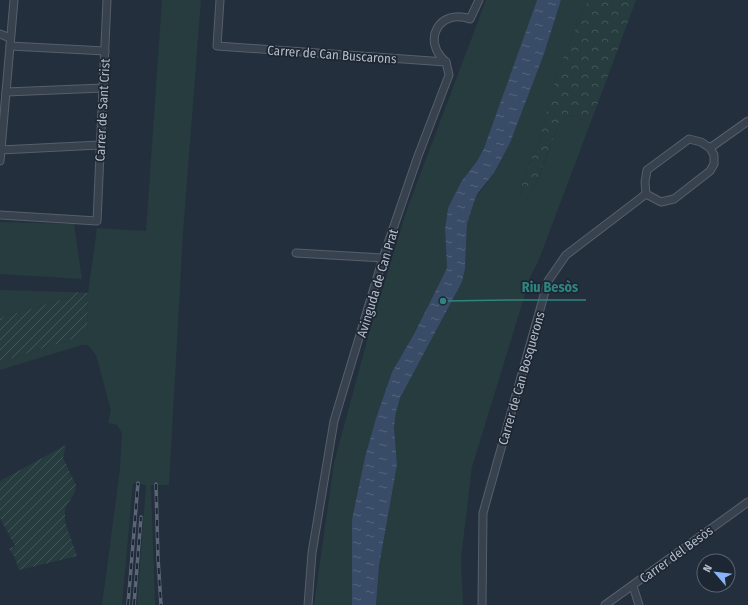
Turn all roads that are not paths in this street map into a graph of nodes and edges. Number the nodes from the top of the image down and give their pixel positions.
1 (14, 0) edge
2 (108, 0) edge
3 (220, 0) edge
4 (479, 0) edge
5 (0, 34) edge
6 (10, 38) junction
7 (10, 46) junction
8 (105, 50) junction
9 (446, 62) junction
10 (103, 88) junction
11 (6, 92) junction
12 (748, 121) edge
13 (100, 145) junction
14 (710, 148) junction
15 (0, 150) edge
16 (0, 161) edge
17 (646, 194) junction
18 (0, 215) edge
19 (296, 253) dead end
20 (383, 258) junction
21 (748, 502) edge
22 (633, 586) junction
23 (308, 605) edge
24 (482, 605) edge
25 (604, 605) edge
26 (639, 605) edge

1 - 6 street
2 - 8 street, Carrer de Sant Crist
3 - 9 street, Carrer de Can Buscarons
4 - 9 street
5 - 6 street
6 - 7 street
7 - 8 street
7 - 11 street
8 - 10 street, Carrer de Sant Crist
9 - 20 street, Avinguda de Can Prat
10 - 11 street
10 - 13 street, Carrer de Sant Crist
11 - 15 street
12 - 14 street
13 - 15 street
13 - 18 street, Carrer de Sant Crist
14 - 17 street
14 - 17 street
15 - 16 street
17 - 24 street, Carrer de Can Bosquerons
19 - 20 street
20 - 23 street, Avinguda de Can Prat
21 - 22 street, Carrer del Besòs
22 - 25 street, Carrer del Besòs
22 - 26 street

